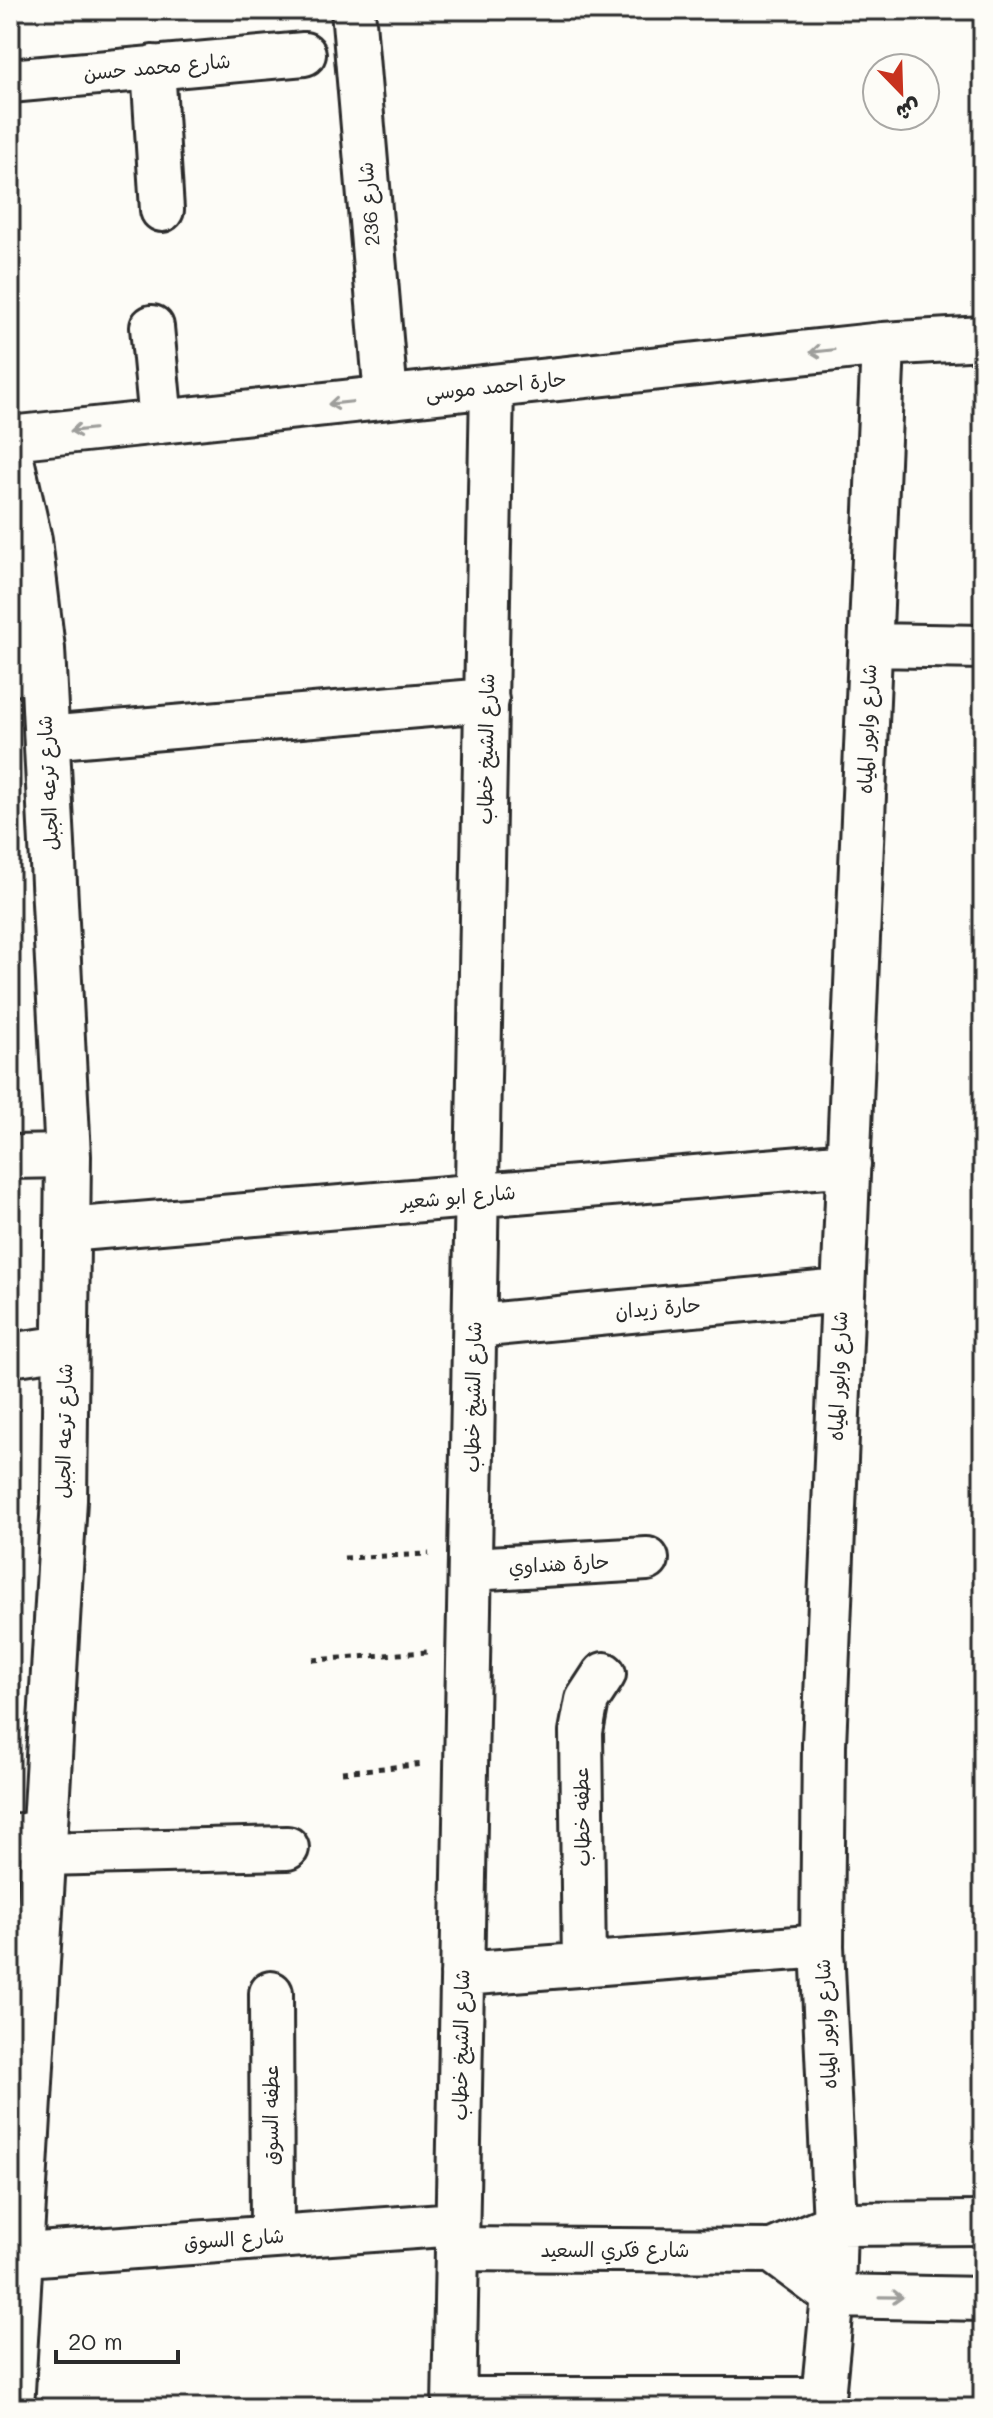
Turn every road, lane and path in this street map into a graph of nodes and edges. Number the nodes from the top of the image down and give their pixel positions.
1 (353, 10) edge
2 (304, 54) dead end
3 (153, 67) junction
4 (10, 81) edge
5 (162, 210) dead end
6 (152, 327) dead end
7 (983, 338) edge
8 (883, 344) junction
9 (492, 386) junction
10 (386, 397) junction
11 (161, 422) junction
12 (10, 438) edge
13 (10, 455) edge
14 (870, 645) junction
15 (983, 647) edge
16 (26, 673) edge
17 (487, 700) junction
18 (46, 738) junction
19 (68, 1156) junction
20 (10, 1157) edge
21 (849, 1164) junction
22 (477, 1195) junction
23 (67, 1230) junction
24 (841, 1291) junction
25 (475, 1326) junction
26 (65, 1347) junction
27 (10, 1355) edge
28 (344, 1558) dead end
29 (647, 1559) dead end
30 (470, 1561) junction
31 (468, 1650) junction
32 (313, 1660) dead end
33 (604, 1674) dead end
34 (466, 1760) junction
35 (342, 1772) dead end
36 (32, 1841) edge
37 (287, 1848) dead end
38 (822, 1946) junction
39 (584, 1965) junction
40 (462, 1974) junction
41 (271, 1993) dead end
42 (983, 2223) edge
43 (835, 2224) junction
44 (457, 2236) junction
45 (272, 2237) junction
46 (772, 2251) junction
47 (16, 2255) edge
48 (833, 2296) junction
49 (983, 2299) edge
50 (454, 2404) edge
51 (822, 2404) edge
52 (11, 2408) edge

1 - 10 street, شارع 236
2 - 3 street, شارع محمد حسن
3 - 4 street, شارع محمد حسن
3 - 5 street
6 - 11 street
7 - 8 street, حارة احمد موسى
8 -> 9 street, حارة احمد موسى
8 - 14 street, شارع وابور المياه
9 - 10 street, حارة احمد موسى
9 - 17 street, شارع الشيخ خطاب
10 -> 11 street, حارة احمد موسى
11 -> 12 street, حارة احمد موسى
13 - 16 street, شارع ترعه الجبل
14 - 15 street
14 - 21 street, شارع وابور المياه
16 - 18 street, شارع ترعه الجبل
17 - 18 street
17 - 22 street, شارع الشيخ خطاب
18 - 19 street, شارع ترعه الجبل
19 - 20 street
19 - 23 street, شارع ترعه الجبل
21 - 22 street, شارع ابو شعير
21 - 24 street, شارع وابور المياه
22 - 23 street, شارع ابو شعير
22 - 25 street, شارع الشيخ خطاب
23 - 26 street, شارع ترعه الجبل
24 - 25 street, حارة زيدان
24 - 38 street, شارع وابور المياه
25 - 30 street, شارع الشيخ خطاب
26 - 27 street
26 - 36 street, شارع ترعه الجبل
28 - 30 path
29 - 30 street, حارة هنداوي
30 - 31 street, شارع الشيخ خطاب
31 - 32 path
31 - 34 street, شارع الشيخ خطاب
33 - 39 street, عطفه خطاب
34 - 35 path
34 - 40 street, شارع الشيخ خطاب
36 - 37 street
36 - 47 street, شارع ترعه الجبل
38 - 39 street
38 - 43 street, شارع وابور المياه
39 - 40 street
40 - 44 street, شارع الشيخ خطاب
41 - 45 street, عطفه السوق
42 - 43 street, شارع فكري السعيد
43 - 46 street, شارع فكري السعيد
43 - 48 street, شارع وابور المياه
44 - 45 street, شارع السوق
44 - 46 street, شارع فكري السعيد
44 - 50 street, شارع الشيخ خطاب
45 - 47 street, شارع السوق
46 - 48 street
47 - 52 street, شارع ترعه الجبل
48 -> 49 street
48 - 51 street, شارع وابور المياه
50 - 51 street

